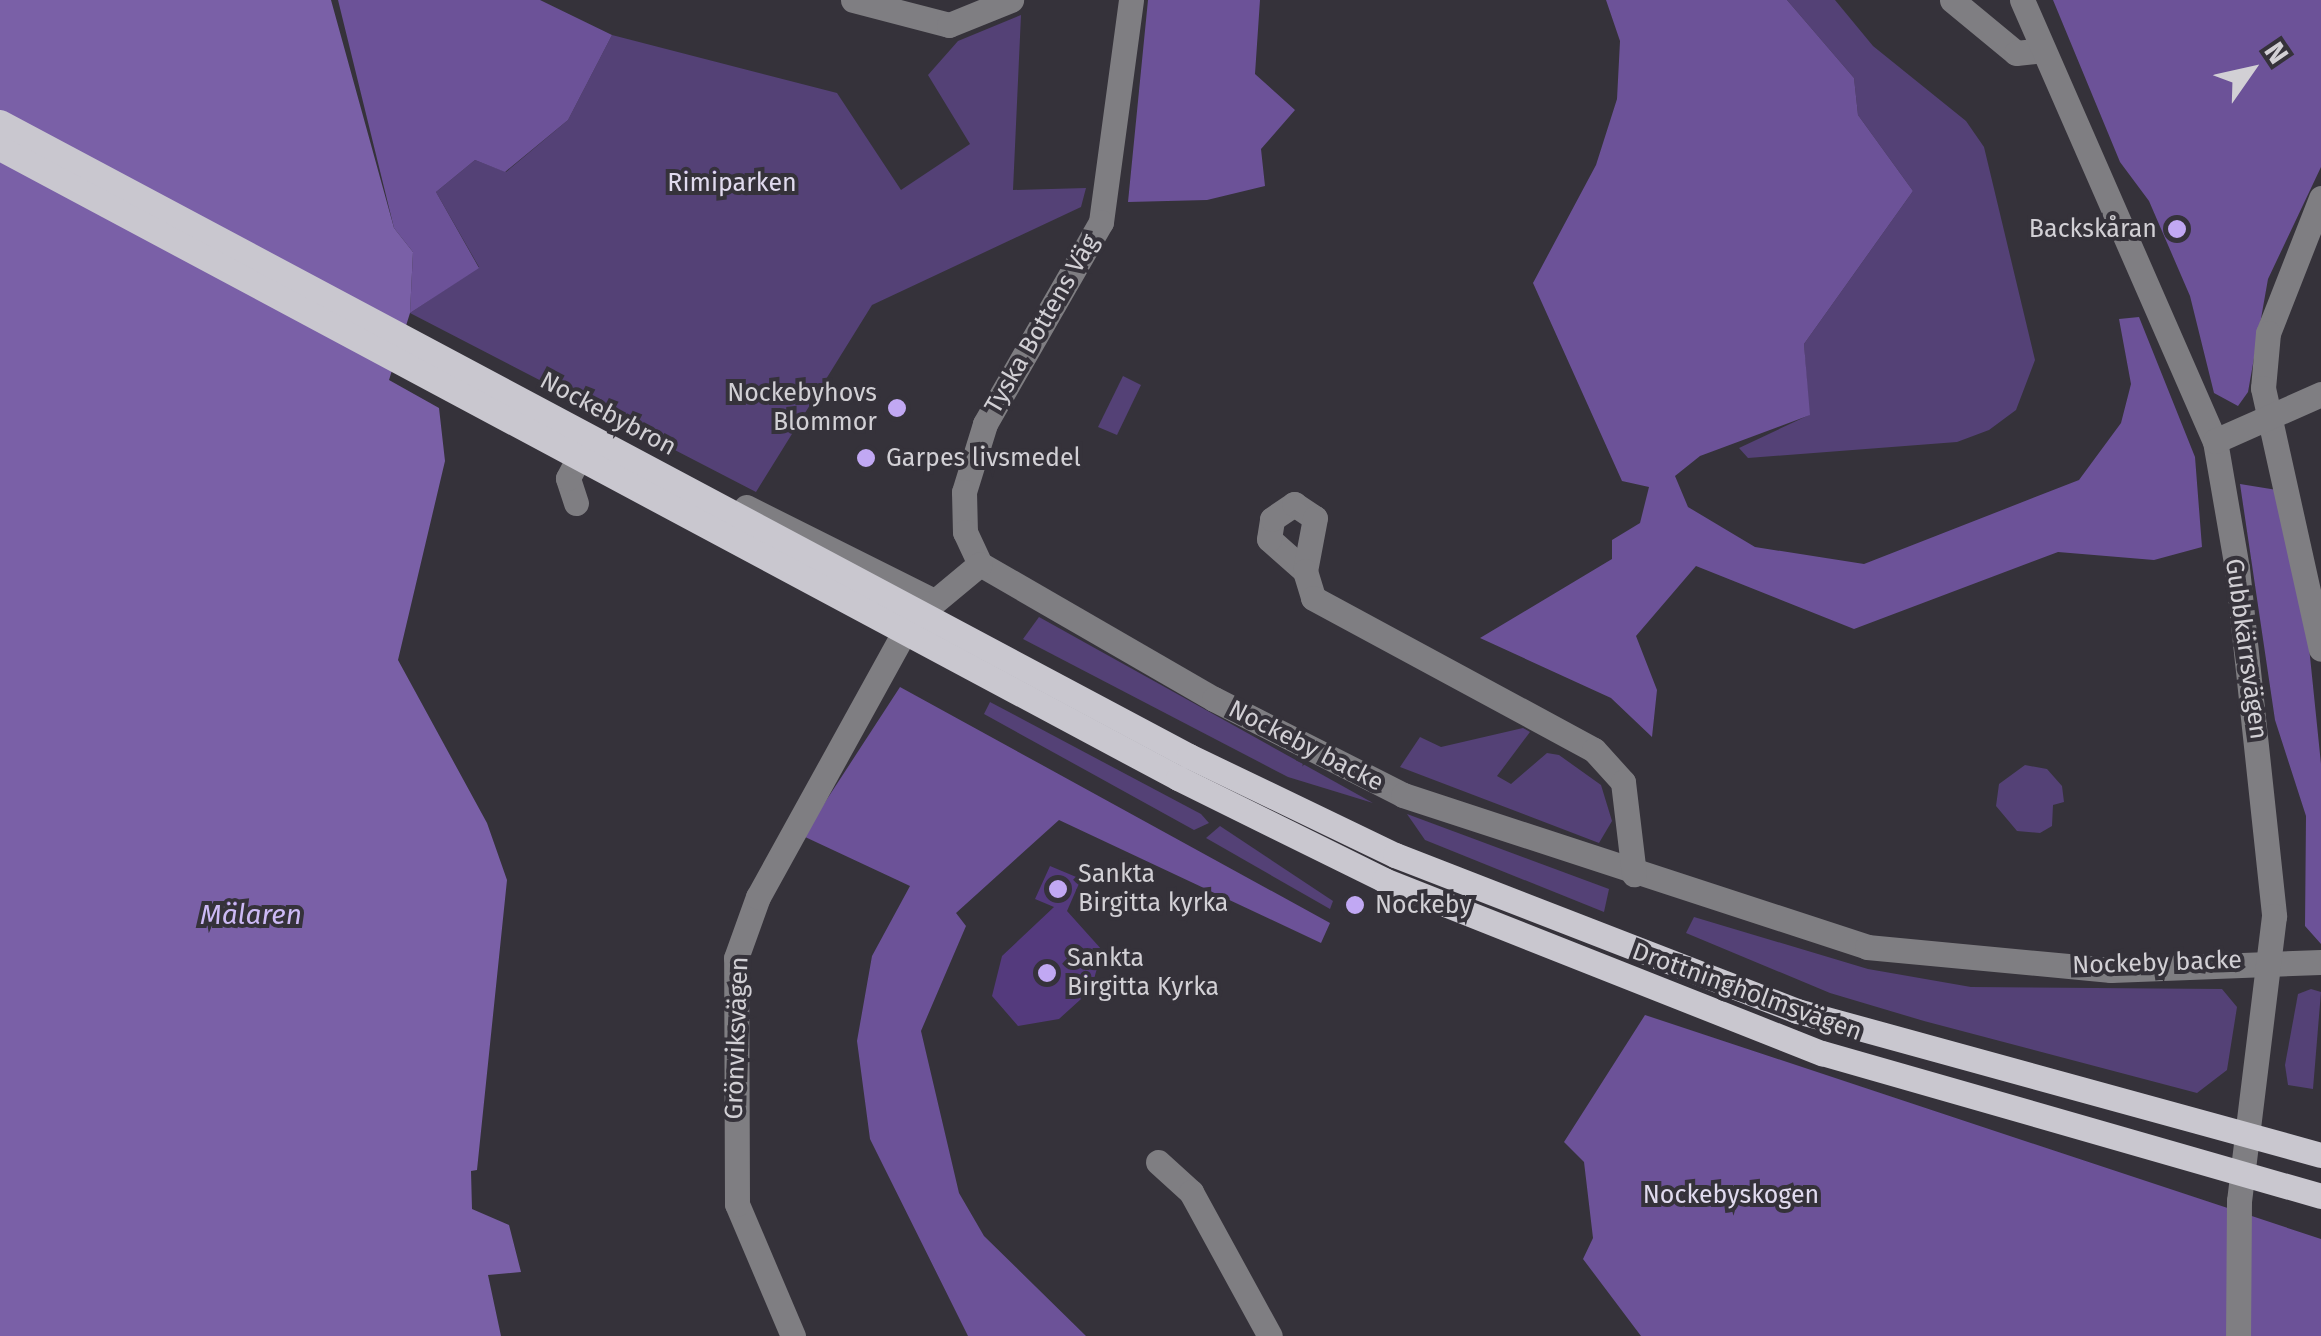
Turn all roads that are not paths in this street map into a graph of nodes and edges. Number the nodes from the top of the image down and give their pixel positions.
1 (853, 0) edge
2 (1011, 0) edge
3 (1131, 0) edge
4 (1952, 0) edge
5 (2022, 0) edge
6 (2043, 50) junction
7 (0, 122) edge
8 (0, 148) edge
9 (2321, 198) edge
10 (2321, 394) edge
11 (2266, 419) junction
12 (2214, 441) junction
13 (576, 503) dead end
14 (988, 570) junction
15 (1305, 571) dead end
16 (934, 601) junction
17 (2321, 649) edge
18 (1183, 767) junction
19 (1634, 874) junction
20 (2272, 958) junction
21 (2321, 962) edge
22 (2248, 1136) junction
23 (2321, 1156) edge
24 (1158, 1162) dead end
25 (2243, 1176) junction
26 (2321, 1196) edge
27 (793, 1336) edge
28 (1270, 1336) edge
29 (2238, 1336) edge

1 - 2 street
3 - 14 street, Tyska Bottens Väg
4 - 6 street
5 - 6 street, Gubbkärrsvägen
6 - 12 street, Gubbkärrsvägen
7 - 18 main road, Nockebybron
8 - 18 main road, Nockebybron
9 - 11 street
10 - 11 street
11 - 12 street
11 - 17 street
12 - 20 street, Gubbkärrsvägen
13 - 16 street
14 - 16 street, Grönviksvägen
14 - 19 street, Nockeby backe
15 - 19 street
16 - 27 street, Grönviksvägen
18 - 22 main road, Drottningholmsvägen
18 - 25 main road, Drottningholmsvägen
19 - 20 street, Nockeby backe
20 - 21 street, Nockeby backe
20 - 22 street, Gubbkärrsvägen
22 - 23 main road, Drottningholmsvägen
22 - 25 street, Gubbkärrsvägen
24 - 28 street
25 - 26 main road, Drottningholmsvägen
25 - 29 street, Gubbkärrsvägen

